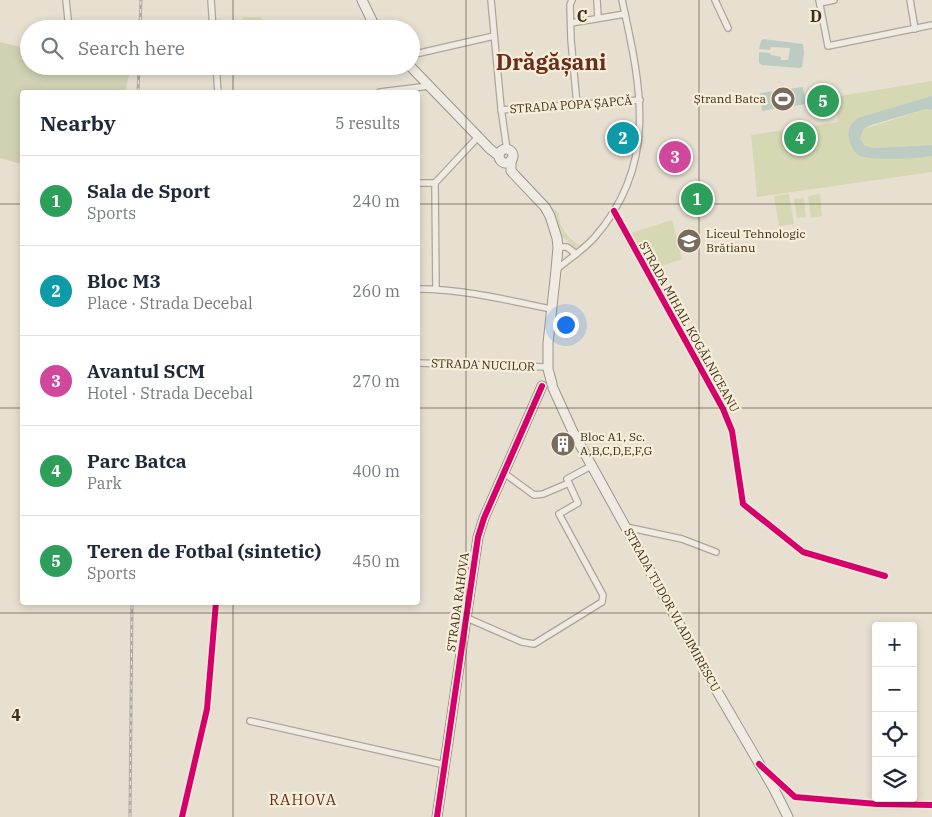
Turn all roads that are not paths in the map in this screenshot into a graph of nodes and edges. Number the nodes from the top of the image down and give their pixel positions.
1 (66, 0) edge
2 (211, 0) edge
3 (362, 0) edge
4 (491, 0) edge
5 (572, 0) edge
6 (598, 0) edge
7 (622, 0) edge
8 (715, 0) edge
9 (834, 0) edge
10 (910, 0) edge
11 (819, 1) edge
12 (625, 14) junction
13 (598, 18) junction
14 (68, 20) edge
15 (212, 20) edge
16 (372, 20) edge
17 (571, 23) junction
18 (932, 25) edge
19 (728, 28) dead end
20 (916, 28) junction
21 (494, 36) junction
22 (420, 53) edge
23 (217, 75) edge
24 (419, 75) edge
25 (429, 86) junction
26 (218, 90) edge
27 (396, 90) edge
28 (640, 100) junction
29 (576, 104) junction
30 (501, 110) junction
31 (478, 137) junction
32 (507, 150) joint
33 (504, 160) junction
34 (420, 183) edge
35 (435, 183) junction
36 (614, 211) junction
37 (558, 247) junction
38 (576, 254) junction
39 (556, 270) junction
40 (420, 289) edge
41 (436, 289) junction
42 (551, 309) junction
43 (420, 363) edge
44 (548, 368) junction
45 (547, 388) junction
46 (592, 466) junction
47 (504, 473) junction
48 (569, 483) junction
49 (626, 527) junction
50 (716, 552) dead end
51 (885, 576) dead end
52 (216, 605) edge
53 (467, 618) junction
54 (250, 721) dead end
55 (759, 764) junction
56 (445, 765) junction
57 (932, 805) edge
58 (182, 817) edge
59 (437, 817) edge
60 (788, 817) edge

1 - 14 street
2 - 15 street
3 - 16 main road
4 - 21 street
5 - 17 street
6 - 13 street
7 - 12 street
8 - 19 street
9 - 11 street
10 - 20 street
11 - 20 street
12 - 13 street
12 - 28 street
13 - 17 street
17 - 29 street
18 - 20 street
21 - 22 street
21 - 30 street
23 - 26 street
24 - 25 main road
25 - 27 street
25 - 31 main road
28 - 29 street, STRADA POPA ȘAPCĂ
28 - 36 street
29 - 30 street, STRADA POPA ȘAPCĂ
30 - 32 street
31 - 33 main road
31 - 35 street
32 - 33 main road
33 - 37 main road
34 - 35 street
35 - 41 street
36 - 38 street
36 - 51 street, STRADA MIHAIL KOGĂLNICEANU
37 - 38 street
37 - 39 main road
38 - 39 street
39 - 42 main road
40 - 41 street
41 - 42 street
42 - 44 main road
43 - 44 street, STRADA NUCILOR
44 - 45 main road
45 - 46 main road, STRADA TUDOR VLADIMIRESCU
45 - 47 main road, STRADA RAHOVA
46 - 48 street
46 - 49 main road, STRADA TUDOR VLADIMIRESCU
47 - 48 street
47 - 53 main road, STRADA RAHOVA
48 - 53 street
49 - 50 street
49 - 55 main road, STRADA TUDOR VLADIMIRESCU
52 - 58 street
53 - 56 main road, STRADA RAHOVA
54 - 56 street
55 - 57 street
55 - 60 main road, STRADA TUDOR VLADIMIRESCU
56 - 59 main road, STRADA RAHOVA

